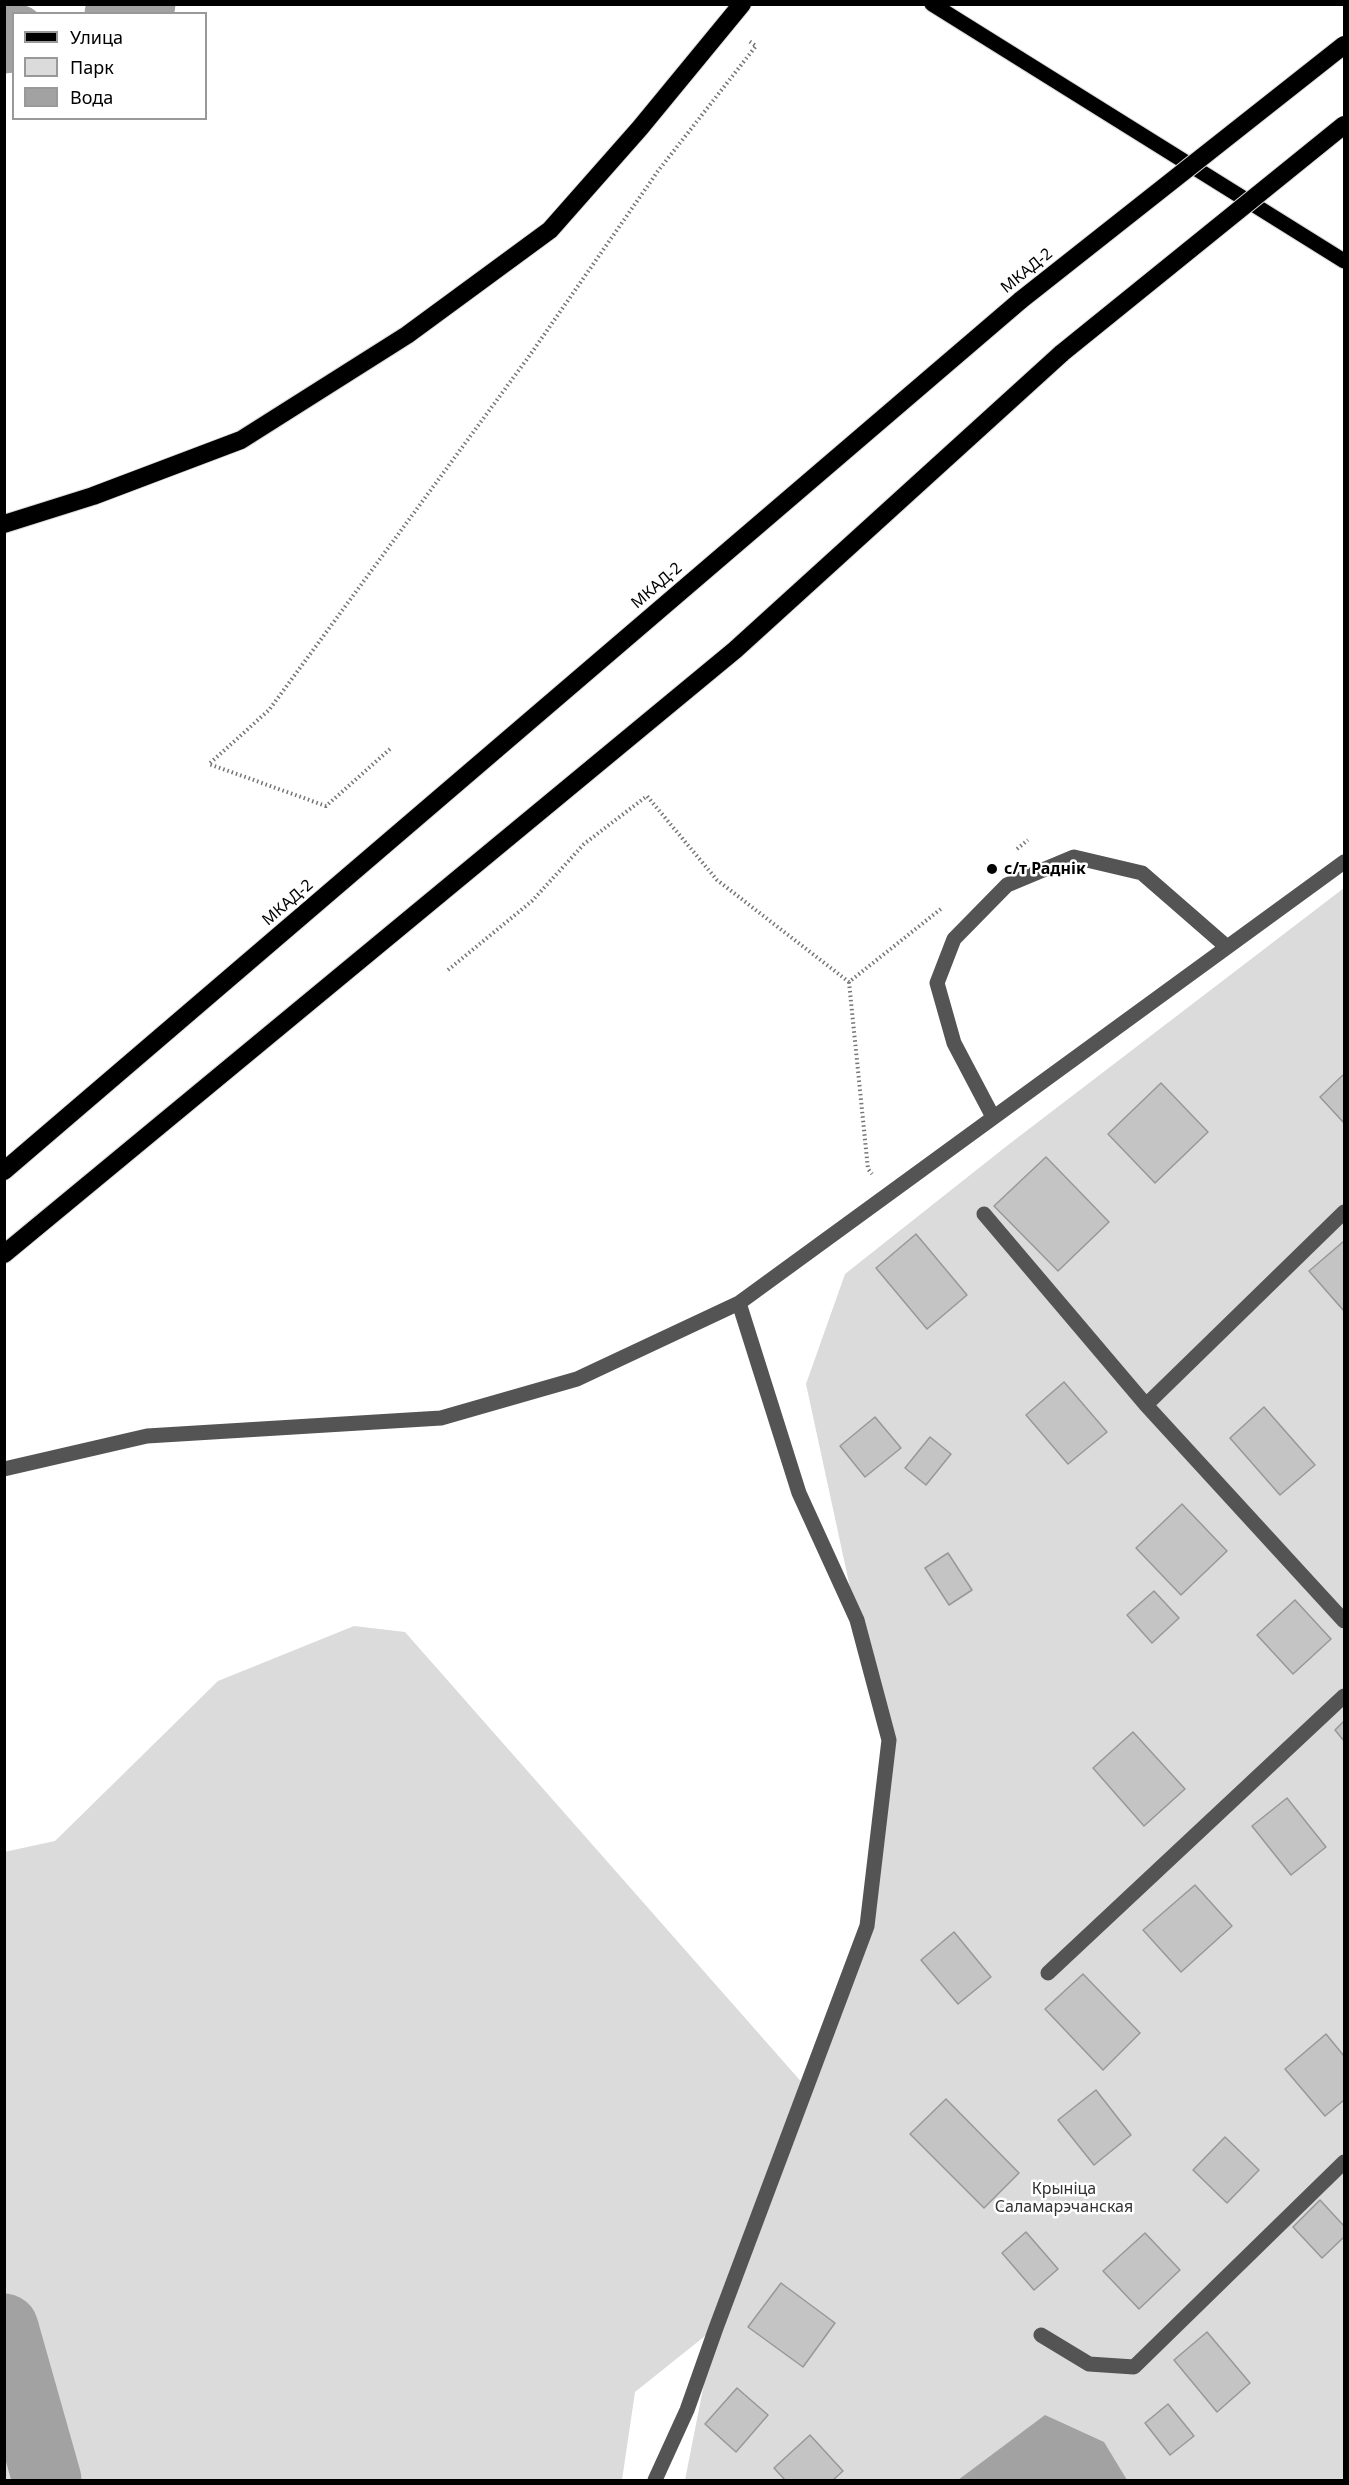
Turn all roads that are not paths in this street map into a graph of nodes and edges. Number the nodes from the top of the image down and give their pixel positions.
1 (742, 4) edge
2 (932, 4) edge
3 (1344, 44) edge
4 (1344, 125) edge
5 (1344, 261) edge
6 (4, 524) edge
7 (1344, 862) edge
8 (1227, 947) junction
9 (993, 1117) junction
10 (25, 1154) junction
11 (4, 1166) edge
12 (4, 1171) edge
13 (1344, 1212) edge
14 (984, 1214) dead end
15 (4, 1254) edge
16 (739, 1303) junction
17 (1146, 1405) junction
18 (4, 1469) edge
19 (1344, 1621) edge
20 (1344, 1696) edge
21 (1048, 1973) dead end
22 (1344, 2162) edge
23 (1041, 2335) dead end
24 (655, 2481) edge

1 - 6 highway
2 - 5 main road
3 - 10 highway, МКАД-2, bridge
4 - 15 highway, bridge
7 - 8 street
8 - 9 street
8 - 9 street
9 - 16 street
10 - 11 highway
10 - 12 highway, МКАД-2
13 - 17 street
14 - 17 street
16 - 18 street
16 - 24 street
17 - 19 street
20 - 21 street
22 - 23 street

